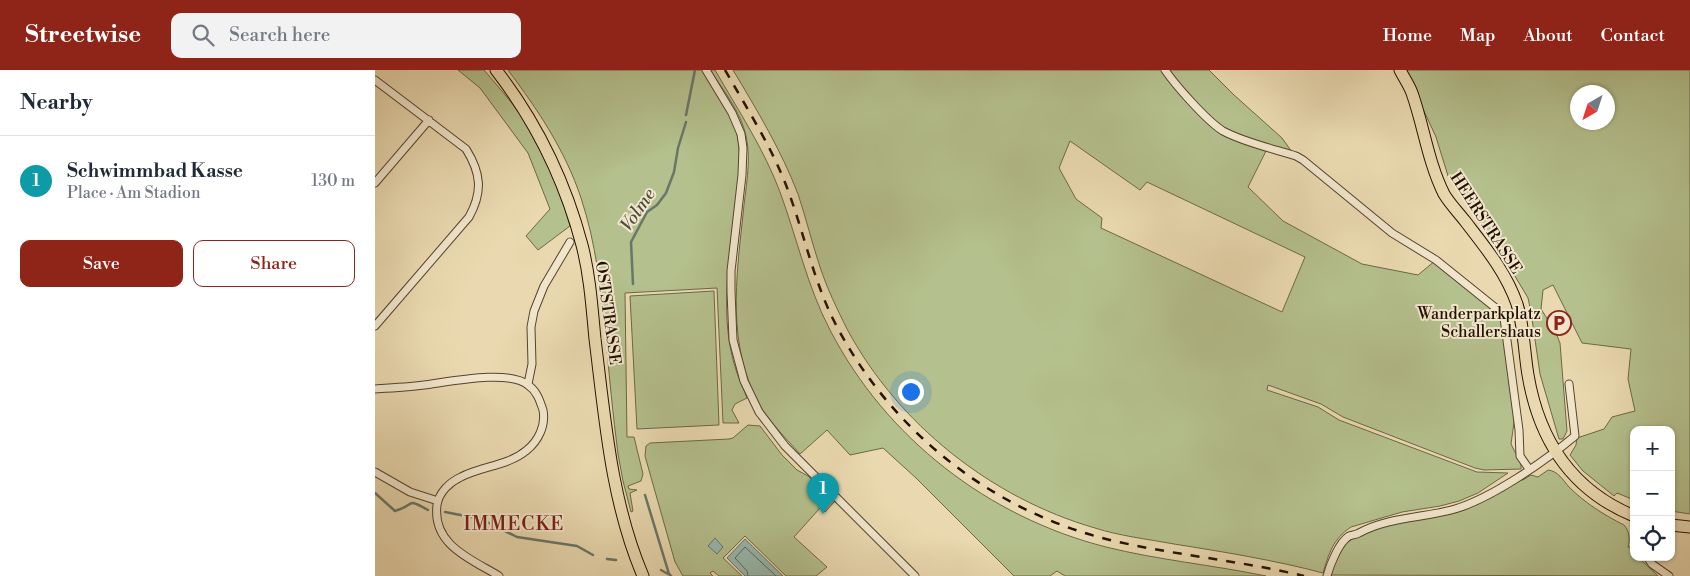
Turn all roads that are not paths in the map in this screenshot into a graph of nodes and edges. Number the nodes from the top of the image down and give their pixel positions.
1 (496, 70) edge
2 (706, 70) edge
3 (1165, 70) edge
4 (1400, 70) edge
5 (375, 80) edge
6 (429, 120) junction
7 (375, 183) edge
8 (570, 242) dead end
9 (375, 326) edge
10 (528, 384) junction
11 (1569, 384) dead end
12 (375, 389) edge
13 (1555, 452) junction
14 (1529, 469) junction
15 (375, 472) edge
16 (438, 501) junction
17 (1630, 514) edge
18 (1675, 525) edge
19 (1690, 527) edge
20 (1650, 561) edge
21 (1328, 573) edge
22 (499, 576) edge
23 (643, 576) edge
24 (915, 576) edge
25 (1669, 576) edge

1 - 23 main road, OSTSTRASSE
2 - 24 street
3 - 14 street
4 - 13 main road, HEERSTRASSE
5 - 6 street
6 - 7 street
6 - 9 street
8 - 10 street
10 - 12 street
10 - 16 street
11 - 13 street
13 - 14 street
13 - 17 main road, HEERSTRASSE
14 - 21 street
15 - 16 street
16 - 22 street
18 - 19 main road
20 - 25 street

